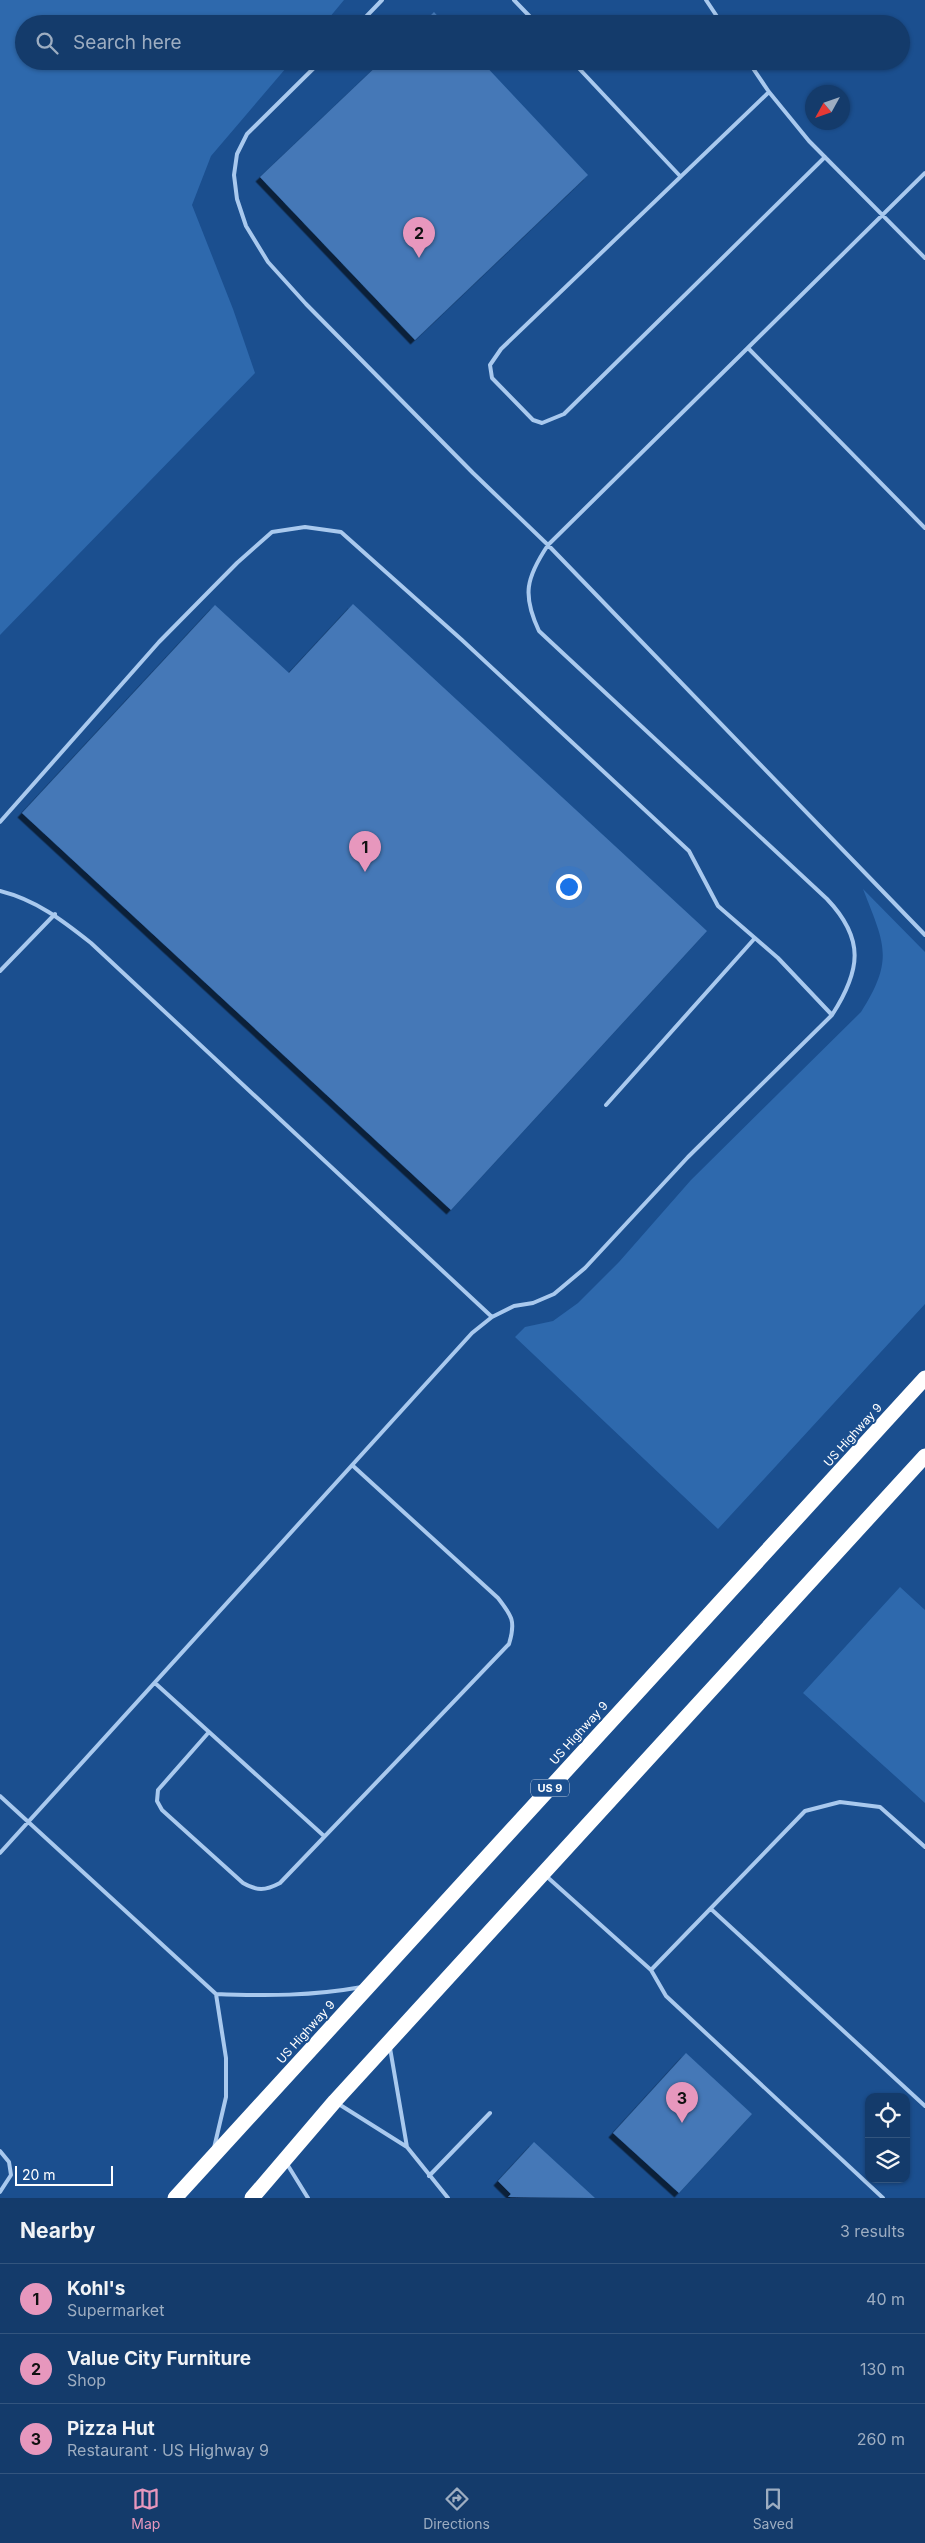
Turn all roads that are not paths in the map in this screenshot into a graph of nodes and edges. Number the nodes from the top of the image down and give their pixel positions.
1 (382, 0) edge
2 (514, 0) edge
3 (706, 0) edge
4 (367, 15) edge
5 (528, 15) edge
6 (716, 15) edge
7 (312, 70) edge
8 (580, 70) edge
9 (754, 70) edge
10 (769, 92) junction
11 (825, 157) junction
12 (925, 173) edge
13 (680, 176) junction
14 (883, 215) junction
15 (925, 258) edge
16 (748, 348) junction
17 (925, 528) edge
18 (548, 545) junction
19 (0, 822) edge
20 (0, 891) edge
21 (55, 914) junction
22 (925, 935) edge
23 (754, 938) junction
24 (0, 971) edge
25 (832, 1015) junction
26 (606, 1105) dead end
27 (492, 1317) junction
28 (925, 1378) edge
29 (925, 1456) edge
30 (352, 1465) junction
31 (155, 1683) junction
32 (208, 1732) junction
33 (0, 1796) edge
34 (29, 1822) junction
35 (324, 1836) junction
36 (925, 1847) edge
37 (0, 1853) edge
38 (543, 1874) junction
39 (711, 1909) junction
40 (651, 1970) junction
41 (369, 1985) junction
42 (216, 1994) junction
43 (389, 2044) junction
44 (335, 2101) junction
45 (925, 2106) edge
46 (490, 2113) dead end
47 (407, 2147) junction
48 (0, 2151) edge
49 (212, 2157) junction
50 (284, 2160) junction
51 (429, 2176) junction
52 (0, 2192) edge
53 (175, 2198) edge
54 (252, 2198) edge
55 (308, 2198) edge
56 (448, 2198) edge
57 (883, 2198) edge

1 - 4 lane
2 - 5 lane
3 - 6 lane
7 - 18 lane
8 - 13 lane
9 - 10 lane
10 - 11 lane
10 - 13 lane
11 - 13 lane
11 - 14 lane
12 - 14 lane
14 - 15 lane
14 - 16 lane
16 - 17 lane
16 - 18 lane
18 - 22 lane
18 - 25 lane
19 - 23 lane
20 - 21 lane
21 - 24 lane
21 - 27 lane
23 - 25 lane
23 - 26 lane
25 - 27 lane
27 - 30 lane
28 - 41 highway, US Highway 9 / US 9
29 - 38 highway
30 - 31 lane
30 - 35 lane
31 - 32 lane
31 - 34 lane
32 - 35 lane
32 - 35 lane
33 - 34 lane
34 - 37 lane
34 - 42 lane
36 - 39 lane
38 - 40 lane
38 - 43 highway
39 - 40 lane
39 - 45 lane
40 - 57 lane
41 - 42 lane
41 - 49 highway, US Highway 9 / US 9
42 - 49 lane
43 - 44 highway
43 - 47 lane
44 - 47 lane
44 - 50 highway
46 - 51 lane
47 - 51 lane
48 - 52 lane
49 - 53 highway, US Highway 9 / US 9
50 - 54 highway
50 - 55 lane
51 - 56 lane

